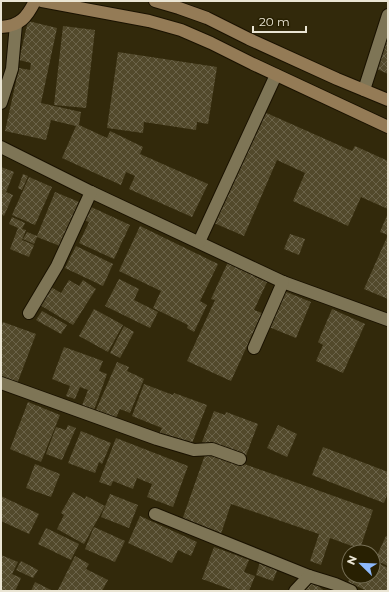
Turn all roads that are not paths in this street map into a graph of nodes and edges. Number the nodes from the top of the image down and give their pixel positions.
1 (34, 1) edge
2 (42, 1) edge
3 (155, 1) edge
4 (388, 15) edge
5 (16, 24) junction
6 (1, 27) edge
7 (276, 74) junction
8 (364, 90) junction
9 (388, 100) edge
10 (1, 103) edge
11 (388, 127) edge
12 (1, 147) edge
13 (91, 192) junction
14 (199, 242) junction
15 (283, 282) junction
16 (29, 313) dead end
17 (388, 320) edge
18 (254, 348) dead end
19 (1, 383) edge
20 (240, 459) dead end
21 (155, 514) dead end
22 (309, 576) junction
23 (295, 591) edge
24 (351, 591) edge

1 - 5 main road
2 - 7 main road
3 - 8 main road
4 - 8 street
5 - 6 main road
5 - 10 street
7 - 11 main road
7 - 14 street
8 - 9 main road
12 - 13 street
13 - 14 street
13 - 16 street
14 - 15 street
15 - 17 street
15 - 18 street
19 - 20 street
21 - 22 street
22 - 23 street
22 - 24 street

